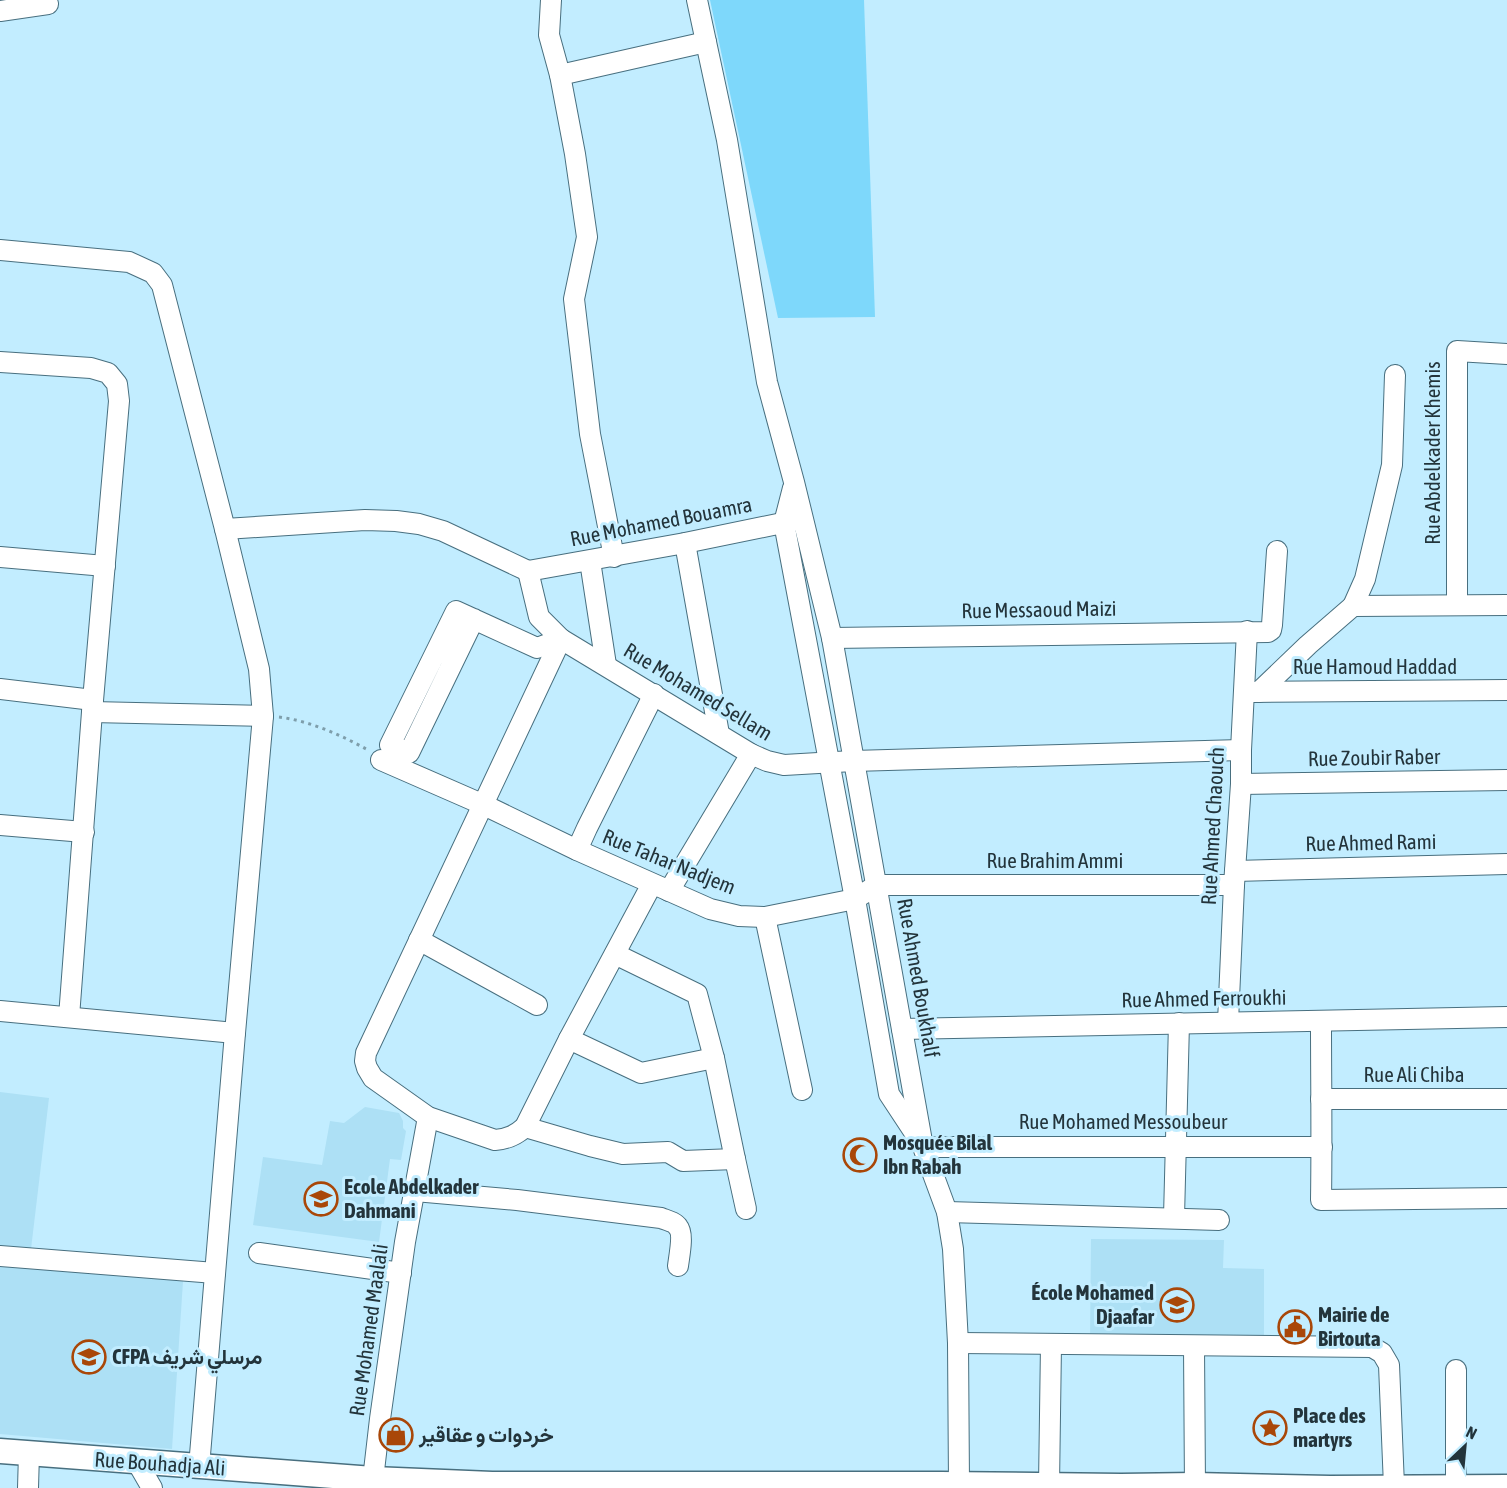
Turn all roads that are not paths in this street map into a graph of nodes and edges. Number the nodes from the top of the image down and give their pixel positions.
1 (551, 0) edge
2 (698, 0) edge
3 (48, 4) dead end
4 (0, 11) edge
5 (706, 42) junction
6 (560, 75) junction
7 (0, 249) edge
8 (1507, 354) edge
9 (0, 362) edge
10 (1395, 375) dead end
11 (794, 521) junction
12 (225, 529) junction
13 (685, 543) junction
14 (1277, 551) dead end
15 (0, 557) edge
16 (614, 557) junction
17 (590, 561) junction
18 (105, 566) junction
19 (528, 571) junction
20 (1457, 605) junction
21 (1507, 605) edge
22 (1353, 606) junction
23 (474, 619) dead end
24 (1247, 631) junction
25 (832, 638) junction
26 (561, 639) junction
27 (606, 665) junction
28 (0, 689) edge
29 (1507, 690) edge
30 (1251, 692) junction
31 (654, 694) junction
32 (93, 706) junction
33 (263, 716) junction
34 (719, 734) junction
35 (1241, 750) junction
36 (751, 754) junction
37 (381, 760) road end
38 (853, 761) junction
39 (829, 762) junction
40 (1507, 780) edge
41 (1241, 784) junction
42 (484, 805) junction
43 (0, 825) edge
44 (84, 832) junction
45 (577, 850) junction
46 (1507, 864) edge
47 (1235, 878) junction
48 (877, 885) junction
49 (661, 887) junction
50 (855, 899) junction
51 (765, 917) junction
52 (419, 940) junction
53 (615, 954) junction
54 (537, 1005) dead end
55 (0, 1011) edge
56 (69, 1017) junction
57 (1507, 1017) edge
58 (1321, 1021) junction
59 (1179, 1023) junction
60 (1228, 1023) junction
61 (902, 1029) junction
62 (235, 1033) junction
63 (569, 1039) junction
64 (714, 1058) junction
65 (802, 1090) dead end
66 (1321, 1099) junction
67 (1507, 1099) edge
68 (428, 1117) junction
69 (525, 1127) junction
70 (1176, 1146) junction
71 (923, 1147) junction
72 (1322, 1147) junction
73 (735, 1159) junction
74 (415, 1191) junction
75 (1507, 1198) edge
76 (746, 1209) dead end
77 (947, 1212) junction
78 (1174, 1217) junction
79 (1219, 1220) dead end
80 (259, 1253) dead end
81 (0, 1256) edge
82 (678, 1266) dead end
83 (215, 1273) junction
84 (401, 1273) junction
85 (958, 1343) junction
86 (1051, 1344) junction
87 (1194, 1346) junction
88 (1456, 1370) dead end
89 (0, 1451) edge
90 (29, 1454) junction
91 (137, 1462) junction
92 (199, 1467) junction
93 (372, 1484) edge
94 (1049, 1485) junction
95 (492, 1486) edge
96 (946, 1486) edge
97 (1456, 1486) junction
98 (1121, 1487) edge
99 (1195, 1487) edge
100 (1394, 1487) edge
101 (1507, 1487) edge
102 (28, 1488) edge
103 (152, 1488) edge
104 (1330, 1488) edge

1 - 6 street
2 - 5 street
3 - 4 street
5 - 6 street
5 - 11 street
6 - 16 street
7 - 12 street
8 - 20 street, Rue Abdelkader Khemis
9 - 18 street
10 - 22 street
11 - 13 street, Rue Mohamed Bouamra
11 - 25 street, Rue Ahmed Boukhalf
11 - 39 street
12 - 19 street
12 - 33 street
13 - 16 street, Rue Mohamed Bouamra
13 - 34 street
14 - 24 street, Rue Messaoud Maizi
15 - 18 street
16 - 17 street, Rue Mohamed Bouamra
17 - 19 street, Rue Mohamed Bouamra
17 - 27 street
18 - 32 street
19 - 26 street, Rue Mohamed Sellam
20 - 21 street
20 - 22 street
22 - 30 street
23 - 26 street
24 - 25 street, Rue Messaoud Maizi
24 - 30 street, Rue Ahmed Chaouch
25 - 38 street, Rue Ahmed Boukhalf
26 - 27 street, Rue Mohamed Sellam
26 - 42 street
27 - 31 street, Rue Mohamed Sellam
28 - 32 street
29 - 30 street, Rue Hamoud Haddad
30 - 35 street, Rue Ahmed Chaouch
31 - 34 street, Rue Mohamed Sellam
31 - 45 street
32 - 33 street
32 - 44 street
33 - 62 street
34 - 36 street, Rue Mohamed Sellam
35 - 38 street, Rue Mohamed Sellam
35 - 41 street, Rue Ahmed Chaouch
36 - 39 street, Rue Mohamed Sellam
36 - 49 street
37 - 42 street, Rue Tahar Nadjem
38 - 39 street, Rue Mohamed Sellam
38 - 48 street, Rue Ahmed Boukhalf
39 - 50 street
40 - 41 street, Rue Zoubir Raber
41 - 47 street, Rue Ahmed Chaouch
42 - 45 street, Rue Tahar Nadjem
42 - 52 street
43 - 44 street
44 - 56 street
45 - 49 street, Rue Tahar Nadjem
46 - 47 street, Rue Ahmed Rami
47 - 48 street, Rue Brahim Ammi
47 - 60 street, Rue Ahmed Chaouch
48 - 50 street, Rue Tahar Nadjem
48 - 61 street, Rue Ahmed Boukhalf
49 - 51 street, Rue Tahar Nadjem
49 - 53 street
50 - 51 street, Rue Tahar Nadjem
50 - 71 street
51 - 65 street
52 - 54 street
52 - 68 street
53 - 63 street
53 - 64 street
55 - 56 street
56 - 62 street
57 - 58 street, Rue Ahmed Ferroukhi
58 - 60 street, Rue Ahmed Ferroukhi
58 - 66 street
59 - 60 street, Rue Ahmed Ferroukhi
59 - 61 street, Rue Ahmed Ferroukhi
59 - 70 street
61 - 71 street, Rue Ahmed Boukhalf
62 - 83 street
63 - 64 street
63 - 69 street
64 - 73 street
66 - 67 street, Rue Ali Chiba
66 - 72 street
68 - 69 street
68 - 74 street, Rue Mohamed Maalali
69 - 73 street
70 - 71 street, Rue Mohamed Messoubeur
70 - 72 street, Rue Mohamed Messoubeur
70 - 78 street
71 - 77 street, Rue Ahmed Boukhalf
72 - 75 street
73 - 76 street
74 - 82 street
74 - 84 street, Rue Mohamed Maalali
77 - 78 street
77 - 85 street, Rue Ahmed Boukhalf
78 - 79 street
80 - 84 street
81 - 83 street
83 - 92 street
84 - 93 street, Rue Mohamed Maalali
85 - 86 street
85 - 96 street, Rue Ahmed Boukhalf
86 - 87 street
86 - 94 street
87 - 99 street
87 - 100 street
88 - 97 street
89 - 90 main road, Rue Bouhadja Ali
90 - 91 main road, Rue Bouhadja Ali
90 - 102 street
91 - 92 main road, Rue Bouhadja Ali
91 - 103 street
92 - 93 main road, Rue Bouhadja Ali
93 - 95 main road, Rue Bouhadja Ali
94 - 96 main road, Rue Bouhadja Ali
94 - 98 main road, Rue Bouhadja Ali
95 - 96 main road, Rue Bouhadja Ali
97 - 100 main road, Rue Bouhadja Ali
97 - 101 main road, Rue Bouhadja Ali
98 - 99 main road, Rue Bouhadja Ali
99 - 104 main road, Rue Bouhadja Ali
100 - 104 main road, Rue Bouhadja Ali

